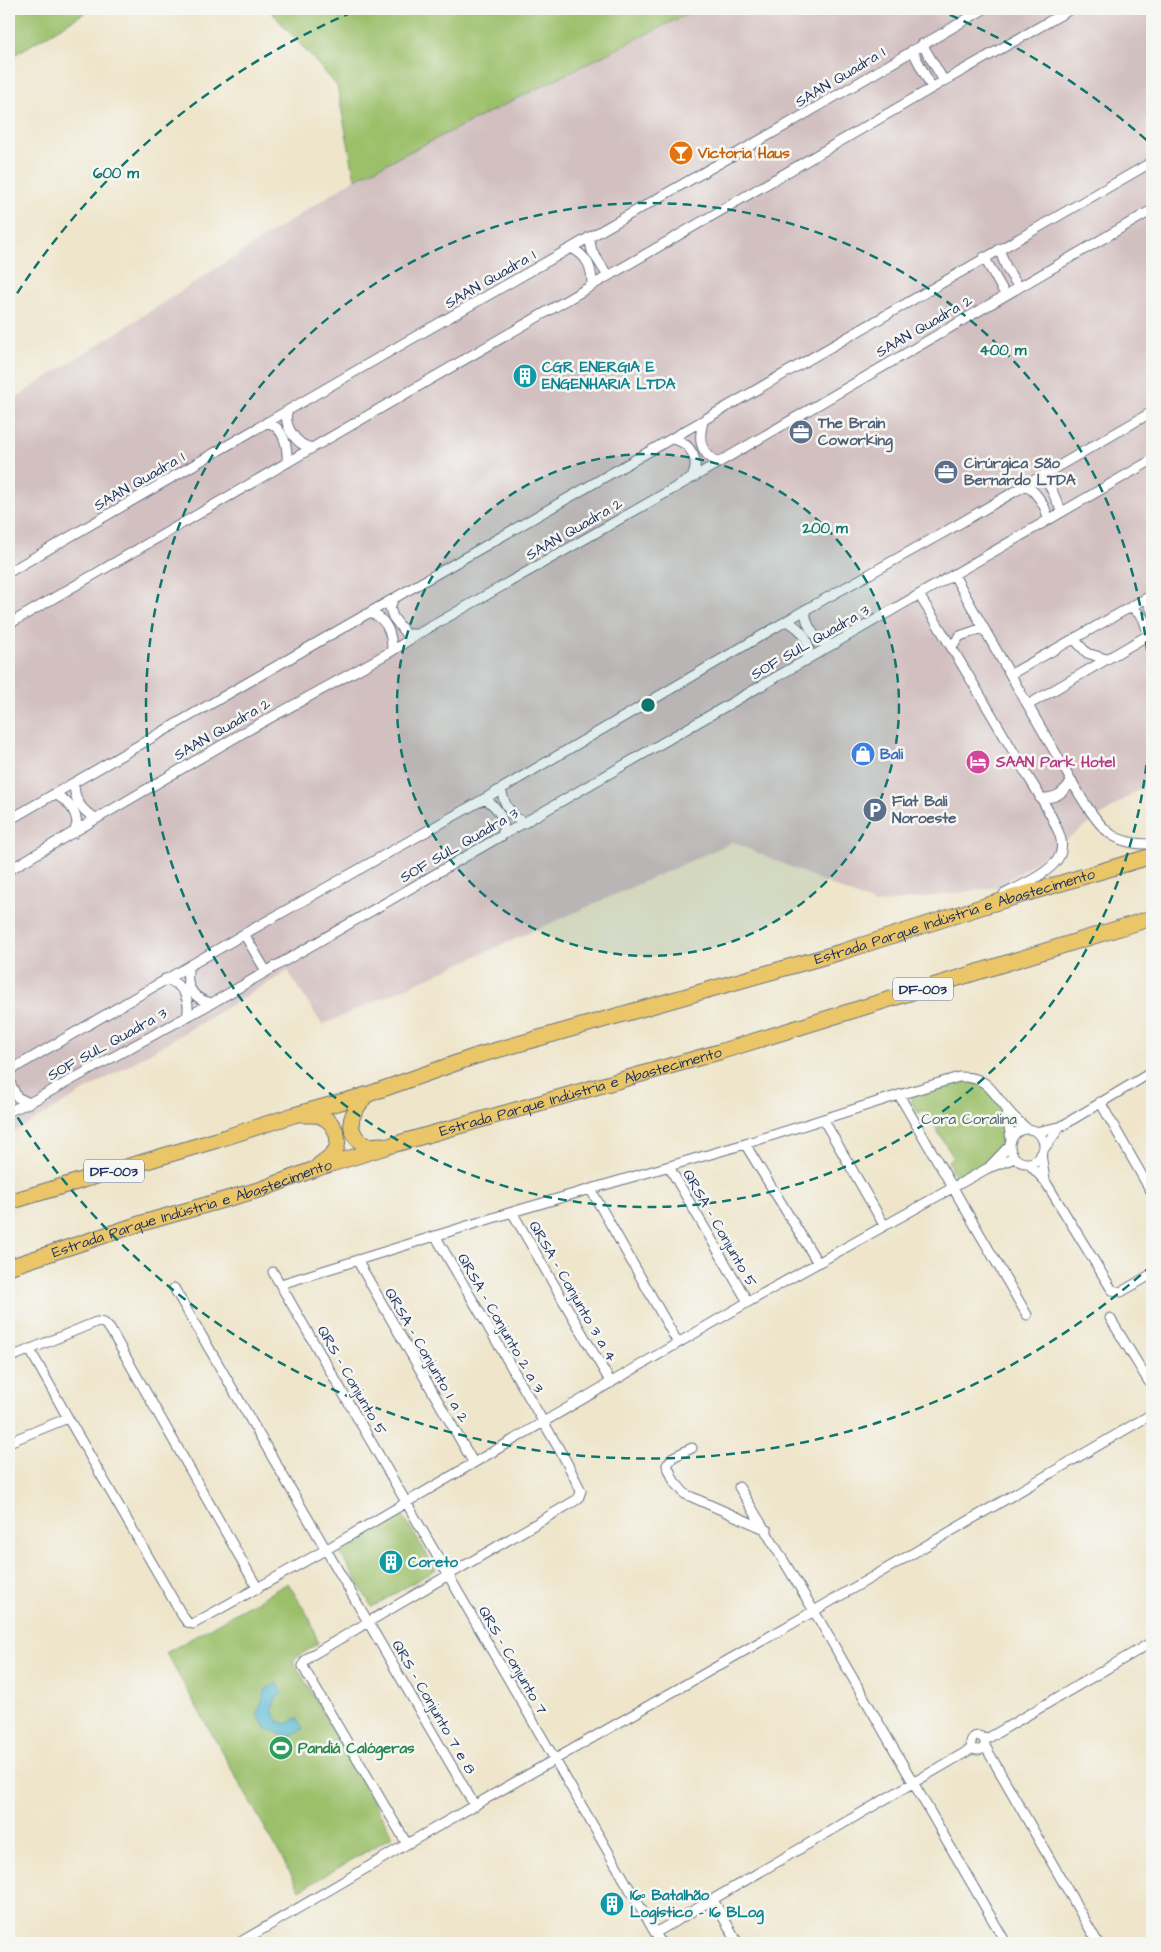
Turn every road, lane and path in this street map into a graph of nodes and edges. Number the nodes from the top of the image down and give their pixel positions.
1 (984, 9) edge
2 (1071, 9) edge
3 (922, 44) junction
4 (912, 50) junction
5 (944, 81) junction
6 (932, 88) junction
7 (1152, 162) edge
8 (1152, 210) edge
9 (588, 237) junction
10 (571, 248) junction
11 (1000, 249) junction
12 (984, 258) junction
13 (608, 276) junction
14 (592, 285) junction
15 (1018, 286) junction
16 (1005, 294) junction
17 (286, 411) junction
18 (1152, 412) edge
19 (267, 422) junction
20 (703, 422) junction
21 (673, 439) junction
22 (312, 448) junction
23 (1152, 460) edge
24 (718, 462) junction
25 (287, 463) junction
26 (1044, 474) junction
27 (692, 478) junction
28 (1026, 484) junction
29 (1062, 512) junction
30 (1048, 519) junction
31 (9, 572) edge
32 (954, 575) junction
33 (920, 595) junction
34 (1149, 597) edge
35 (393, 600) junction
36 (1132, 607) junction
37 (805, 610) junction
38 (1152, 611) edge
39 (370, 613) junction
40 (787, 621) junction
41 (9, 624) edge
42 (986, 632) junction
43 (418, 634) junction
44 (1150, 634) edge
45 (1074, 640) junction
46 (835, 644) junction
47 (952, 646) junction
48 (392, 651) junction
49 (1106, 659) junction
50 (806, 661) junction
51 (1011, 674) junction
52 (1028, 705) junction
53 (1072, 780) junction
54 (74, 783) junction
55 (501, 789) junction
56 (54, 794) junction
57 (1040, 798) junction
58 (484, 799) junction
59 (96, 818) junction
60 (9, 820) edge
61 (525, 823) junction
62 (73, 833) junction
63 (502, 836) junction
64 (1152, 844) edge
65 (1152, 856) edge
66 (9, 870) edge
67 (981, 907) junction
68 (1152, 918) edge
69 (244, 934) junction
70 (189, 966) junction
71 (266, 971) junction
72 (165, 979) junction
73 (212, 1003) junction
74 (187, 1017) junction
75 (9, 1071) edge
76 (1152, 1072) edge
77 (9, 1081) edge
78 (899, 1095) junction
79 (366, 1096) junction
80 (1100, 1102) junction
81 (29, 1103) junction
82 (1006, 1109) junction
83 (9, 1111) edge
84 (294, 1115) junction
85 (823, 1119) junction
86 (1060, 1127) junction
87 (1032, 1130) junction
88 (1010, 1142) junction
89 (745, 1144) junction
90 (392, 1145) junction
91 (1042, 1152) junction
92 (1016, 1158) junction
93 (1028, 1162) junction
94 (669, 1167) junction
95 (988, 1168) junction
96 (312, 1170) junction
97 (1046, 1180) junction
98 (954, 1187) junction
99 (591, 1190) junction
100 (1152, 1193) edge
101 (9, 1202) edge
102 (512, 1212) junction
103 (884, 1225) junction
104 (436, 1237) junction
105 (357, 1260) junction
106 (818, 1263) junction
107 (9, 1267) edge
108 (273, 1272) dead end
109 (1152, 1274) edge
110 (281, 1284) junction
111 (174, 1288) dead end
112 (748, 1302) junction
113 (1027, 1315) dead end
114 (1110, 1318) dead end
115 (678, 1343) junction
116 (30, 1350) junction
117 (9, 1358) edge
118 (611, 1383) junction
119 (1152, 1387) edge
120 (1152, 1414) edge
121 (68, 1418) junction
122 (543, 1422) junction
123 (9, 1442) edge
124 (692, 1448) dead end
125 (473, 1462) junction
126 (739, 1487) dead end
127 (406, 1503) junction
128 (767, 1530) junction
129 (327, 1549) junction
130 (448, 1575) junction
131 (258, 1588) junction
132 (814, 1611) junction
133 (369, 1622) junction
134 (1152, 1642) edge
135 (985, 1743) junction
136 (973, 1748) junction
137 (555, 1759) junction
138 (914, 1784) junction
139 (476, 1806) junction
140 (407, 1844) junction
141 (713, 1900) junction
142 (655, 1933) junction
143 (239, 1943) edge
144 (661, 1943) edge
145 (738, 1943) edge
146 (1006, 1943) edge
147 (1098, 1943) edge

1 - 3 street, SAAN Quadra 1
2 - 5 street
3 - 4 street, SAAN Quadra 1
3 - 5 street
4 - 6 street
4 - 9 street, SAAN Quadra 1
5 - 6 street
6 - 13 street
7 - 11 street
8 - 15 street, SAAN Quadra 2
9 - 10 street, SAAN Quadra 1
9 - 13 street
10 - 14 street
10 - 17 street, SAAN Quadra 1
11 - 12 street
11 - 15 street
12 - 16 street
12 - 20 street
13 - 14 street
14 - 22 street
15 - 16 street, SAAN Quadra 2
16 - 24 street, SAAN Quadra 2
17 - 19 street, SAAN Quadra 1
17 - 22 street
18 - 26 street
19 - 25 street
19 - 31 street, SAAN Quadra 1
20 - 21 street
20 - 24 street
21 - 27 street
21 - 35 street
22 - 25 street
23 - 29 street, SOF SUL Quadra 3
24 - 27 street, SAAN Quadra 2
25 - 41 street
26 - 28 street
26 - 29 street
27 - 43 street, SAAN Quadra 2
28 - 30 street
28 - 37 street
29 - 30 street, SOF SUL Quadra 3
30 - 32 street, SOF SUL Quadra 3
32 - 33 street, SOF SUL Quadra 3
32 - 42 street
33 - 46 street, SOF SUL Quadra 3
33 - 47 street
34 - 36 street
34 - 38 street
35 - 39 street
35 - 43 street
36 - 44 street
36 - 45 street
37 - 40 street
37 - 46 street
39 - 48 street
39 - 54 street
40 - 50 street
40 - 55 street
42 - 47 street
42 - 51 street
43 - 48 street, SAAN Quadra 2
44 - 49 street
45 - 49 street
45 - 51 street
46 - 50 street, SOF SUL Quadra 3
47 - 57 street
48 - 59 street, SAAN Quadra 2
49 - 52 street
50 - 61 street, SOF SUL Quadra 3
51 - 52 street
52 - 53 street
53 - 57 street
53 - 64 street
54 - 56 street
54 - 59 street
55 - 58 street
55 - 61 street
56 - 60 street
56 - 62 street
57 - 67 street
58 - 63 street
58 - 69 street
59 - 62 street, SAAN Quadra 2
61 - 63 street, SOF SUL Quadra 3
62 - 66 street, SAAN Quadra 2
63 - 71 street, SOF SUL Quadra 3
65 - 67 highway, Estrada Parque Indústria e Abastecimento / DF-003
67 - 79 highway, Estrada Parque Indústria e Abastecimento / DF-003
68 - 90 highway, Estrada Parque Indústria e Abastecimento / DF-003
69 - 70 street
69 - 71 street
70 - 72 street
70 - 73 street
71 - 73 street, SOF SUL Quadra 3
72 - 74 street
72 - 75 street
73 - 74 street, SOF SUL Quadra 3
74 - 81 street, SOF SUL Quadra 3
76 - 80 street
77 - 81 street
78 - 82 street
78 - 85 street
78 - 98 street
79 - 84 highway, Estrada Parque Indústria e Abastecimento / DF-003
79 - 90 highway
80 - 86 street
80 - 100 street
81 - 83 street, SOF SUL Quadra 3
82 - 87 street
82 - 88 street
84 - 96 highway
84 - 101 highway, Estrada Parque Indústria e Abastecimento / DF-003
85 - 89 street
85 - 103 street
86 - 87 street
86 - 91 street
87 - 88 street
87 - 91 street
88 - 92 street
88 - 95 street
89 - 94 street
89 - 106 street
90 - 96 highway, Estrada Parque Indústria e Abastecimento / DF-003
91 - 93 street
91 - 97 street
92 - 93 street
92 - 95 street
93 - 97 street
94 - 99 street
94 - 112 street, QRSA - Conjunto 5
95 - 98 street
96 - 107 highway, Estrada Parque Indústria e Abastecimento / DF-003
97 - 109 street
98 - 103 street
98 - 113 street
99 - 102 street
99 - 115 street
102 - 104 street
102 - 118 street, QRSA - Conjunto 3 a 4
103 - 106 street
104 - 105 street
104 - 122 street, QRSA - Conjunto 2 a 3
105 - 110 street
105 - 125 street, QRSA - Conjunto 1 a 2
106 - 112 street
108 - 110 street, QRS - Conjunto 5
110 - 127 street, QRS - Conjunto 5
111 - 129 street, QRS - Conjunto 7 e 8
112 - 115 street
114 - 119 street
115 - 118 street
116 - 117 street
116 - 121 street
116 - 131 street
118 - 122 street
120 - 132 street
121 - 123 street
121 - 131 street
122 - 125 street
122 - 130 street, QRSA - Conjunto 2 a 3
124 - 128 street
125 - 127 street
126 - 128 street
127 - 129 street
127 - 130 street, QRS - Conjunto 5
128 - 132 street
129 - 131 street
129 - 133 street, QRS - Conjunto 7 e 8
130 - 133 street
130 - 137 street, QRS - Conjunto 7
132 - 137 street
132 - 138 street
133 - 139 street, QRS - Conjunto 7 e 8
133 - 140 street
134 - 135 street
135 - 136 street
135 - 136 street
135 - 147 street
136 - 138 street
137 - 139 street
137 - 142 street, QRS - Conjunto 7
138 - 141 street
138 - 146 street
139 - 140 street
140 - 143 street
141 - 142 street
141 - 145 street
142 - 144 street, QRS - Conjunto 7

